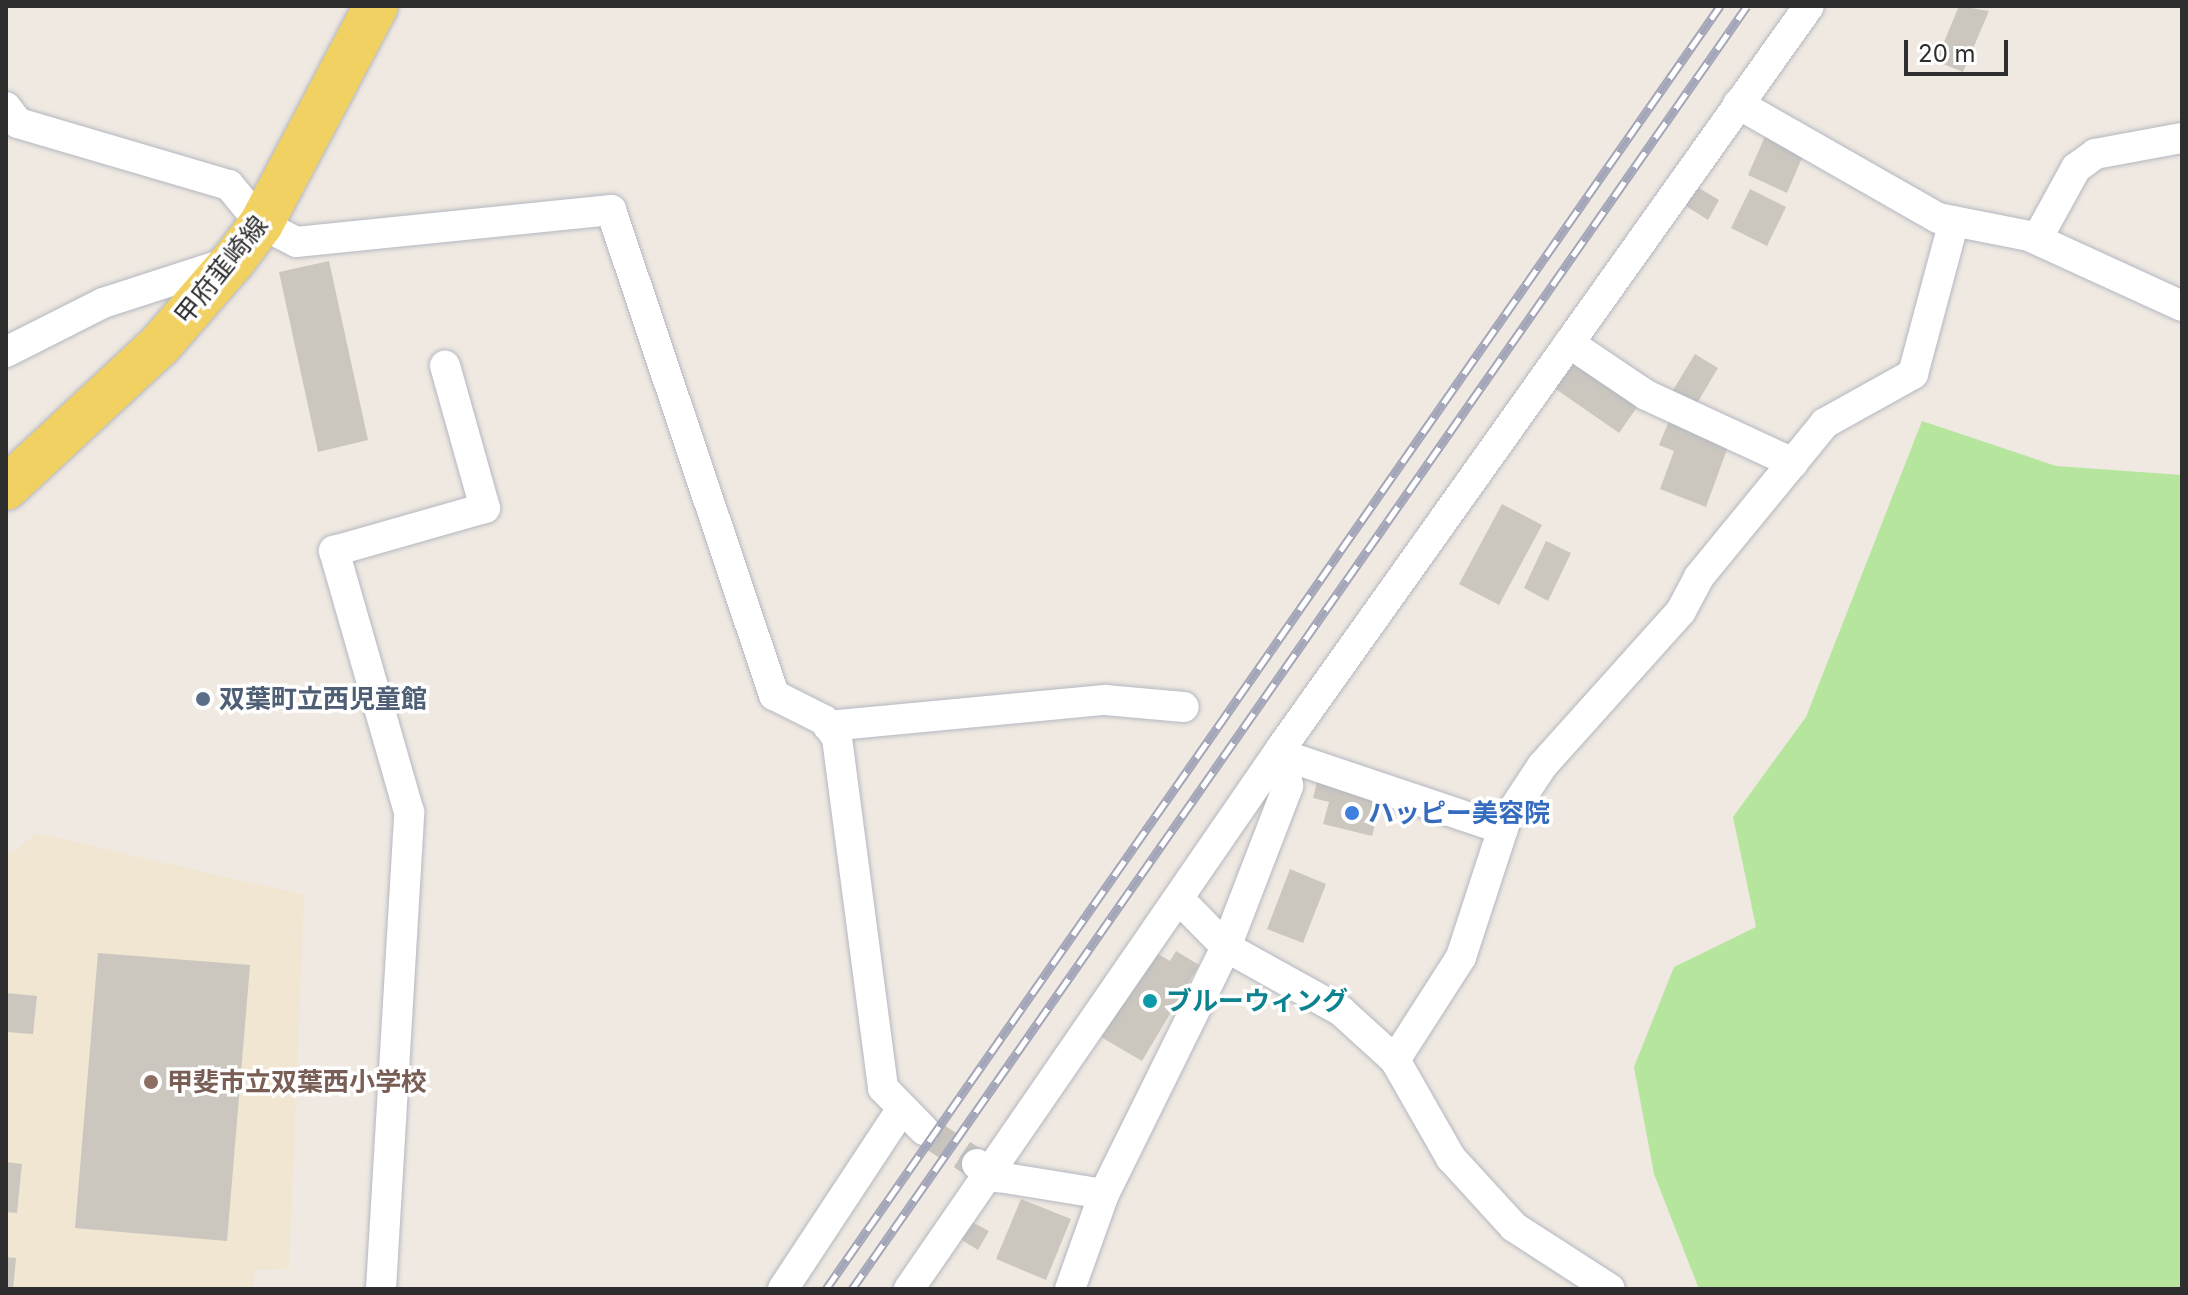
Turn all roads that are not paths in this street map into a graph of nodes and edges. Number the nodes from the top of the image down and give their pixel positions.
1 (376, 6) edge
2 (1809, 6) edge
3 (1738, 104) junction
4 (6, 107) edge
5 (2182, 138) edge
6 (1954, 221) junction
7 (261, 224) junction
8 (2037, 239) junction
9 (233, 261) junction
10 (2182, 306) edge
11 (1569, 343) junction
12 (6, 352) edge
13 (445, 366) dead end
14 (1793, 463) junction
15 (6, 488) edge
16 (1184, 707) dead end
17 (828, 726) junction
18 (1283, 751) junction
19 (1503, 829) junction
20 (1179, 899) junction
21 (1226, 947) junction
22 (1395, 1060) junction
23 (901, 1110) junction
24 (924, 1130) tunnel mouth
25 (983, 1168) junction
26 (1104, 1194) junction
27 (381, 1289) edge
28 (783, 1289) edge
29 (909, 1289) edge
30 (1070, 1289) edge
31 (1610, 1289) edge

1 - 7 main road, 甲府韮崎線
2 - 3 street
3 - 6 street
3 - 11 street
4 - 7 street
5 - 8 street
6 - 8 street
6 - 14 street
7 - 9 main road, 甲府韮崎線
7 - 17 street
8 - 10 street
9 - 12 street
9 - 15 main road, 甲府韮崎線
11 - 14 street
11 - 18 street
13 - 27 street
14 - 19 street
16 - 17 street
17 - 23 street
18 - 19 street
18 - 20 street
18 - 21 street
19 - 22 street
20 - 21 street
20 - 25 street
21 - 22 street
21 - 26 street
22 - 31 street
23 - 24 street
23 - 28 street
25 - 26 street
25 - 29 street
26 - 30 street

